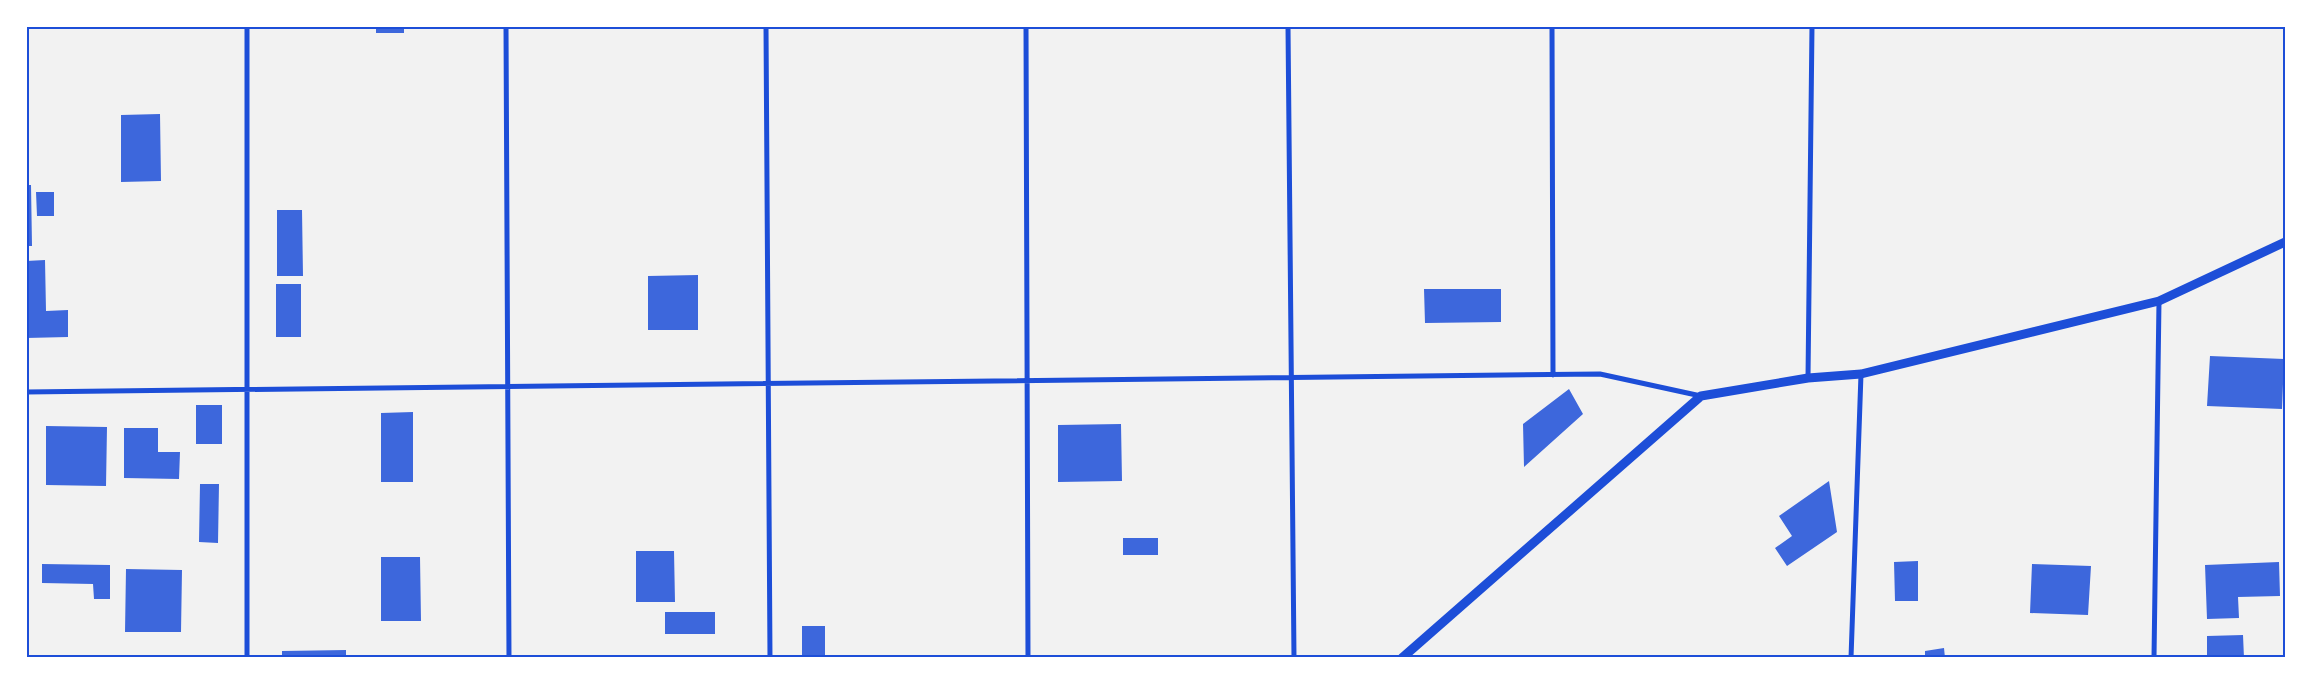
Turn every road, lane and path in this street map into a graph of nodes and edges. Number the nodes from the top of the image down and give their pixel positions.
1 (247, 26) edge
2 (506, 26) edge
3 (766, 26) edge
4 (1026, 26) edge
5 (1288, 26) edge
6 (1552, 26) edge
7 (1812, 26) edge
8 (2285, 242) edge
9 (2159, 301) junction
10 (1861, 374) junction
11 (1553, 375) junction
12 (1291, 378) junction
13 (1808, 378) junction
14 (1027, 381) junction
15 (768, 384) junction
16 (508, 387) junction
17 (247, 390) junction
18 (26, 392) edge
19 (1701, 396) junction
20 (247, 658) edge
21 (510, 658) edge
22 (770, 658) edge
23 (1028, 658) edge
24 (1294, 658) edge
25 (1402, 658) edge
26 (1851, 658) edge
27 (2154, 658) edge

1 - 17 street
2 - 16 street
3 - 15 street
4 - 14 street
5 - 12 street
6 - 11 street
7 - 13 street
8 - 9 street
9 - 10 street
9 - 27 street
10 - 13 street
10 - 26 street
11 - 12 street
11 - 19 street
12 - 14 street
12 - 24 street
13 - 19 street
14 - 15 street
14 - 23 street
15 - 16 street
15 - 22 street
16 - 17 street
16 - 21 street
17 - 18 street
17 - 20 street
19 - 25 street

